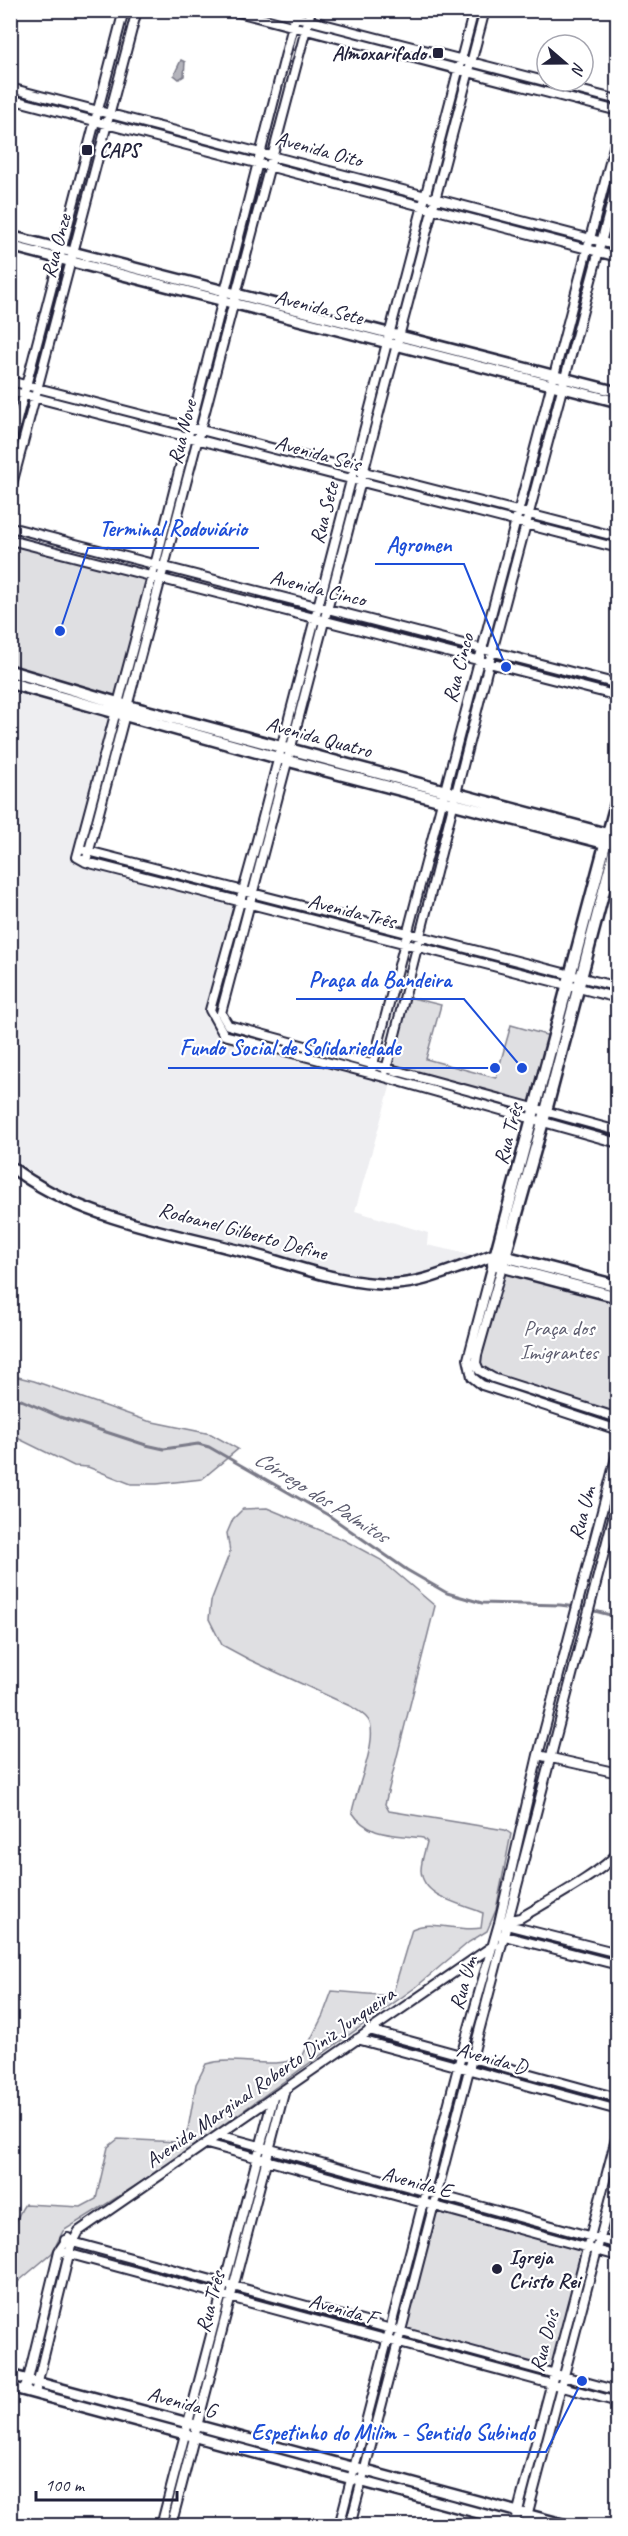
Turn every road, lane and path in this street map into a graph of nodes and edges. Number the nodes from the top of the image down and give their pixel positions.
1 (124, 10) edge
2 (136, 10) edge
3 (230, 10) edge
4 (269, 10) edge
5 (311, 10) edge
6 (474, 10) edge
7 (485, 10) edge
8 (296, 14) edge
9 (308, 21) junction
10 (293, 27) junction
11 (305, 30) junction
12 (462, 59) junction
13 (471, 62) junction
14 (459, 70) junction
15 (468, 72) junction
16 (10, 88) edge
17 (10, 99) edge
18 (618, 100) edge
19 (98, 110) junction
20 (618, 111) edge
21 (110, 113) junction
22 (95, 121) junction
23 (107, 124) junction
24 (618, 132) edge
25 (261, 152) junction
26 (272, 156) junction
27 (259, 163) junction
28 (269, 166) junction
29 (618, 178) edge
30 (604, 184) junction
31 (615, 187) junction
32 (425, 196) junction
33 (436, 198) junction
34 (422, 206) junction
35 (433, 209) junction
36 (10, 236) edge
37 (590, 239) junction
38 (601, 242) junction
39 (10, 246) edge
40 (618, 246) edge
41 (587, 250) junction
42 (598, 252) junction
43 (60, 254) junction
44 (71, 257) junction
45 (618, 257) edge
46 (224, 296) junction
47 (235, 299) junction
48 (565, 331) junction
49 (577, 334) junction
50 (388, 338) junction
51 (399, 341) junction
52 (207, 360) junction
53 (218, 364) junction
54 (552, 380) junction
55 (10, 381) edge
56 (564, 383) junction
57 (37, 388) junction
58 (25, 390) junction
59 (10, 391) edge
60 (618, 392) edge
61 (34, 397) junction
62 (618, 402) edge
63 (118, 409) junction
64 (369, 412) junction
65 (379, 415) junction
66 (116, 418) junction
67 (190, 427) junction
68 (200, 430) junction
69 (188, 437) junction
70 (198, 440) junction
71 (258, 445) junction
72 (10, 447) edge
73 (255, 455) junction
74 (301, 456) junction
75 (298, 466) junction
76 (354, 469) junction
77 (363, 472) junction
78 (351, 480) junction
79 (360, 482) junction
80 (10, 492) edge
81 (445, 492) junction
82 (442, 503) junction
83 (517, 511) junction
84 (529, 514) junction
85 (514, 521) junction
86 (525, 524) junction
87 (10, 527) edge
88 (336, 537) junction
89 (618, 537) edge
90 (346, 539) junction
91 (10, 540) edge
92 (618, 548) edge
93 (155, 565) junction
94 (165, 568) junction
95 (152, 577) junction
96 (162, 580) junction
97 (260, 592) junction
98 (496, 595) junction
99 (506, 597) junction
100 (256, 604) junction
101 (317, 607) junction
102 (327, 610) junction
103 (314, 618) junction
104 (324, 621) junction
105 (482, 649) junction
106 (492, 652) junction
107 (479, 660) junction
108 (489, 663) junction
109 (302, 664) junction
110 (313, 667) junction
111 (10, 671) edge
112 (10, 683) edge
113 (618, 684) edge
114 (618, 696) edge
115 (292, 704) junction
116 (303, 706) junction
117 (467, 706) junction
118 (477, 709) junction
119 (122, 710) junction
120 (457, 742) junction
121 (468, 745) junction
122 (285, 754) junction
123 (618, 796) edge
124 (449, 797) junction
125 (614, 841) edge
126 (256, 844) junction
127 (266, 847) junction
128 (79, 848) junction
129 (89, 851) junction
130 (77, 859) joint
131 (86, 862) junction
132 (243, 889) junction
133 (254, 891) junction
134 (240, 901) junction
135 (251, 904) junction
136 (407, 932) junction
137 (419, 935) junction
138 (404, 944) junction
139 (228, 947) junction
140 (416, 947) junction
141 (238, 949) junction
142 (569, 980) junction
143 (218, 981) junction
144 (580, 983) junction
145 (229, 984) junction
146 (618, 987) edge
147 (618, 998) edge
148 (221, 1022) junction
149 (373, 1064) junction
150 (387, 1067) junction
151 (371, 1073) junction
152 (384, 1077) junction
153 (539, 1115) junction
154 (618, 1131) edge
155 (618, 1143) edge
156 (10, 1166) edge
157 (499, 1260) junction
158 (475, 1262) joint
159 (618, 1286) edge
160 (618, 1297) edge
161 (618, 1418) edge
162 (618, 1430) edge
163 (618, 1450) edge
164 (618, 1499) edge
165 (538, 1755) junction
166 (550, 1758) junction
167 (615, 1773) edge
168 (618, 1852) edge
169 (504, 1922) junction
170 (499, 1940) junction
171 (618, 1953) edge
172 (618, 1965) edge
173 (369, 2030) junction
174 (357, 2039) junction
175 (461, 2056) junction
176 (472, 2059) junction
177 (458, 2067) junction
178 (469, 2070) junction
179 (285, 2089) junction
180 (273, 2098) junction
181 (618, 2098) edge
182 (618, 2110) edge
183 (618, 2131) edge
184 (219, 2135) junction
185 (207, 2144) junction
186 (260, 2147) junction
187 (269, 2150) junction
188 (257, 2158) junction
189 (266, 2160) junction
190 (618, 2170) edge
191 (387, 2182) junction
192 (385, 2192) junction
193 (426, 2192) junction
194 (436, 2195) junction
195 (423, 2203) junction
196 (433, 2205) junction
197 (514, 2216) junction
198 (511, 2227) junction
199 (590, 2236) junction
200 (599, 2239) junction
201 (69, 2241) junction
202 (618, 2244) edge
203 (587, 2248) junction
204 (597, 2250) junction
205 (59, 2251) junction
206 (69, 2254) junction
207 (618, 2256) edge
208 (223, 2284) junction
209 (234, 2287) junction
210 (220, 2294) junction
211 (231, 2297) junction
212 (390, 2329) junction
213 (400, 2331) junction
214 (387, 2340) junction
215 (397, 2342) junction
216 (554, 2374) junction
217 (10, 2376) edge
218 (563, 2376) junction
219 (28, 2379) junction
220 (39, 2382) junction
221 (551, 2384) junction
222 (10, 2387) edge
223 (561, 2387) junction
224 (25, 2391) junction
225 (618, 2391) edge
226 (35, 2393) junction
227 (618, 2402) edge
228 (186, 2422) junction
229 (198, 2425) junction
230 (183, 2433) junction
231 (195, 2436) junction
232 (313, 2457) junction
233 (311, 2468) junction
234 (359, 2469) junction
235 (356, 2480) junction
236 (452, 2493) junction
237 (448, 2504) junction
238 (523, 2513) junction
239 (521, 2525) edge
240 (161, 2526) edge
241 (171, 2526) edge
242 (339, 2526) edge
243 (350, 2526) edge
244 (570, 2526) edge

1 - 19 street, Rua Onze
2 - 21 street, Rua Onze
3 - 10 street
4 - 8 street
5 - 9 street, Rua Nove
6 - 12 street, Rua Sete
7 - 13 street, Rua Sete
8 - 9 street
8 - 10 street, Rua Nove
9 - 11 street, Rua Nove
9 - 12 street
10 - 11 street
10 - 25 street, Rua Nove
11 - 14 street
11 - 26 street, Rua Nove
12 - 13 street
12 - 14 street, Rua Sete
13 - 15 street, Rua Sete
13 - 18 street
14 - 15 street
14 - 32 street, Rua Sete
15 - 20 street
15 - 33 street, Rua Sete
16 - 19 street, Avenida Oito
17 - 22 street, Avenida Oito
19 - 21 street, Avenida Oito
19 - 22 street, Rua Onze
21 - 23 street, Rua Onze
21 - 25 street, Avenida Oito
22 - 23 street, Avenida Oito
22 - 43 street, Rua Onze
23 - 27 street, Avenida Oito
23 - 44 street, Rua Onze
24 - 30 street, Rua Cinco
25 - 26 street, Avenida Oito
25 - 27 street, Rua Nove
26 - 28 street, Rua Nove
26 - 32 street, Avenida Oito
27 - 28 street, Avenida Oito
27 - 46 street, Rua Nove
28 - 34 street, Avenida Oito
28 - 47 street, Rua Nove
29 - 31 street, Rua Cinco
30 - 31 street
30 - 37 street, Rua Cinco
31 - 38 street, Rua Cinco
32 - 33 street, Avenida Oito
32 - 34 street, Rua Sete
33 - 35 street, Rua Sete
33 - 37 street, Avenida Oito
34 - 35 street, Avenida Oito
34 - 50 street, Rua Sete
35 - 41 street, Avenida Oito
35 - 51 street, Rua Sete
36 - 43 street, Avenida Sete
37 - 38 street, Avenida Oito
37 - 41 street, Rua Cinco
38 - 40 street, Avenida Oito
38 - 42 street, Rua Cinco
39 - 43 street, Avenida Sete
41 - 42 street, Avenida Oito
41 - 48 street, Rua Cinco
42 - 45 street, Avenida Oito
42 - 49 street, Rua Cinco
43 - 44 street, Avenida Sete
43 - 58 street, Rua Onze
44 - 46 street, Avenida Sete
44 - 57 street, Rua Onze
46 - 47 street, Avenida Sete
46 - 52 street, Rua Nove
47 - 50 street, Avenida Sete
47 - 53 street, Rua Nove
48 - 49 street
48 - 54 street, Rua Cinco
49 - 56 street, Rua Cinco
50 - 51 street, Avenida Sete
50 - 64 street, Rua Sete
51 - 54 street, Avenida Sete
51 - 65 street, Rua Sete
52 - 53 street
52 - 67 street, Rua Nove
53 - 68 street, Rua Nove
54 - 56 street, Avenida Sete
54 - 83 street, Rua Cinco
55 - 58 street, Avenida Seis
56 - 60 street, Avenida Sete
56 - 62 street, Avenida Sete
56 - 84 street, Rua Cinco
57 - 58 street, Avenida Seis
57 - 61 street, Rua Onze
57 - 63 street, Avenida Seis
58 - 59 street, Avenida Seis
58 - 61 street, Avenida Seis
58 - 72 street, Rua Onze
61 - 66 street, Avenida Seis
61 - 80 street, Rua Onze
63 - 66 street
63 - 67 street, Avenida Seis
64 - 65 street
64 - 76 street, Rua Sete
65 - 77 street, Rua Sete
66 - 69 street, Avenida Seis
67 - 68 street, Avenida Seis
67 - 69 street, Rua Nove
68 - 70 street, Rua Nove
68 - 71 street, Avenida Seis
69 - 70 street, Avenida Seis
69 - 93 street, Rua Nove
70 - 73 street, Avenida Seis
70 - 94 street, Rua Nove
71 - 73 street
71 - 74 street, Avenida Seis
73 - 75 street, Avenida Seis
74 - 75 street
74 - 76 street, Avenida Seis
75 - 78 street, Avenida Seis
76 - 77 street, Avenida Seis
76 - 78 street, Rua Sete
77 - 79 street, Rua Sete
77 - 81 street, Avenida Seis
78 - 79 street, Avenida Seis
78 - 88 street, Rua Sete
79 - 82 street, Avenida Seis
79 - 90 street, Rua Sete
81 - 82 street
81 - 83 street, Avenida Seis
82 - 85 street, Avenida Seis
83 - 84 street, Avenida Seis
83 - 85 street, Rua Cinco
84 - 86 street, Rua Cinco
84 - 89 street, Avenida Seis
85 - 86 street, Avenida Seis
85 - 98 street, Rua Cinco
86 - 92 street, Avenida Seis
86 - 99 street, Rua Cinco
87 - 93 street, Avenida Cinco
88 - 90 street
88 - 101 street, Rua Sete
90 - 102 street, Rua Sete
91 - 95 street, Avenida Cinco
93 - 94 street, Avenida Cinco
93 - 95 street, Rua Nove
94 - 96 street, Rua Nove
94 - 97 street, Avenida Cinco
95 - 96 street, Avenida Cinco
95 - 119 street, Rua Nove
96 - 100 street, Avenida Cinco
96 - 119 street, Rua Nove
97 - 100 street
97 - 101 street, Avenida Cinco
98 - 99 street
98 - 105 street, Rua Cinco
99 - 106 street, Rua Cinco
100 - 103 street, Avenida Cinco
101 - 102 street, Avenida Cinco
101 - 103 street, Rua Sete
102 - 104 street, Rua Sete
102 - 105 street, Avenida Cinco
103 - 104 street, Avenida Cinco
103 - 109 street, Rua Sete
104 - 107 street, Avenida Cinco
104 - 110 street, Rua Sete
105 - 106 street, Avenida Cinco
105 - 107 street, Rua Cinco
106 - 108 street, Rua Cinco
106 - 113 street, Avenida Cinco
107 - 108 street, Avenida Cinco
107 - 117 street, Rua Cinco
108 - 114 street, Avenida Cinco
108 - 118 street, Rua Cinco
109 - 110 street
109 - 115 street, Rua Sete
110 - 116 street, Rua Sete
111 - 119 main road, Avenida Quatro
112 - 119 main road, Avenida Quatro
115 - 116 street
115 - 122 street, Rua Sete
116 - 122 street, Rua Sete
117 - 118 street
117 - 120 street, Rua Cinco
118 - 121 street, Rua Cinco
119 - 122 main road, Avenida Quatro
119 - 128 street, Rua Nove
119 - 129 street, Rua Nove
120 - 121 street
120 - 124 street, Rua Cinco
121 - 124 street, Rua Cinco
122 - 124 main road, Avenida Quatro
122 - 126 street, Rua Sete
122 - 127 street, Rua Sete
123 - 125 main road, Rua Três
124 - 125 main road, Avenida Quatro
124 - 136 street, Rua Cinco
124 - 137 street, Rua Cinco
125 - 142 main road, Rua Três
125 - 144 main road, Rua Três
126 - 127 street
126 - 132 street, Rua Sete
127 - 133 street, Rua Sete
128 - 129 street, Avenida Três
128 - 130 street, Rua Nove
129 - 131 street, Rua Nove
129 - 132 street, Avenida Três
130 - 131 street, Avenida Três
131 - 134 street, Avenida Três
132 - 133 street, Avenida Três
132 - 134 street, Rua Sete
133 - 135 street, Rua Sete
133 - 136 street, Avenida Três
134 - 135 street, Avenida Três
134 - 139 street, Rua Sete
135 - 138 street, Avenida Três
135 - 141 street, Rua Sete
136 - 137 street, Avenida Três
136 - 138 street, Rua Cinco
137 - 140 street, Rua Cinco
137 - 142 street, Avenida Três
138 - 140 street, Avenida Três
138 - 149 street, Rua Cinco
139 - 141 street
139 - 143 street, Rua Sete
140 - 142 street, Avenida Três
140 - 150 street, Rua Cinco
141 - 145 street, Rua Sete
142 - 144 street, Avenida Três
142 - 153 main road, Rua Três
143 - 145 street
143 - 148 street, Rua Sete
144 - 146 street, Avenida Três
144 - 147 street, Avenida Três
144 - 153 main road, Rua Três
145 - 148 street, Rua Sete
148 - 149 street
148 - 151 street
149 - 150 street
149 - 151 street, Rua Cinco
150 - 152 street, Rua Cinco
150 - 153 street
151 - 152 street
152 - 153 street
153 - 154 street
153 - 155 street
153 - 157 main road, Rua Três
156 - 158 street, Rodoanel Gilberto Define
157 - 158 main road, Rodoanel Gilberto Define
157 - 159 main road
157 - 160 main road
157 - 161 street, Rua Três
157 - 162 street, Rua Três
163 - 165 street, Rua Um
164 - 166 street, Rua Um
165 - 166 street
165 - 169 street, Rua Um
166 - 167 street
166 - 169 street, Rua Um
168 - 169 street
169 - 170 street, Rua Um
169 - 171 street
170 - 172 street
170 - 173 street, Avenida Marginal Roberto Diniz Junqueira
170 - 175 street, Rua Um
170 - 176 street, Rua Um
173 - 174 street, Avenida Marginal Roberto Diniz Junqueira
173 - 175 street, Avenida D
174 - 177 street, Avenida D
174 - 179 street, Avenida Marginal Roberto Diniz Junqueira
175 - 176 street, Avenida D
175 - 177 street, Rua Um
176 - 178 street, Rua Um
176 - 181 street, Avenida D
177 - 178 street, Avenida D
177 - 193 street, Rua Um
178 - 182 street, Avenida D
178 - 194 street, Rua Um
179 - 180 street, Avenida Marginal Roberto Diniz Junqueira
179 - 187 street, Rua Três
180 - 184 street, Avenida Marginal Roberto Diniz Junqueira
180 - 186 street, Rua Três
183 - 199 street, Rua Dois
184 - 185 street, Avenida Marginal Roberto Diniz Junqueira
184 - 186 street, Avenida E
185 - 188 street, Avenida E
185 - 201 street, Avenida Marginal Roberto Diniz Junqueira
186 - 187 street, Avenida E
186 - 188 street, Rua Três
187 - 189 street, Rua Três
187 - 191 street, Avenida E
188 - 189 street, Avenida E
188 - 208 street, Rua Três
189 - 192 street, Avenida E
189 - 209 street, Rua Três
190 - 200 street, Rua Dois
191 - 192 street
191 - 193 street, Avenida E
192 - 195 street, Avenida E
193 - 194 street, Avenida E
193 - 195 street, Rua Um
194 - 196 street, Rua Um
194 - 197 street, Avenida E
195 - 196 street, Avenida E
195 - 212 street, Rua Um
196 - 198 street, Avenida E
196 - 213 street, Rua Um
197 - 198 street
197 - 199 street, Avenida E
198 - 203 street, Avenida E
199 - 200 street, Avenida E
199 - 203 street, Rua Dois
200 - 202 street, Avenida E
200 - 204 street, Rua Dois
201 - 205 street
201 - 206 street
201 - 208 street, Avenida F
203 - 204 street, Avenida E
203 - 216 street, Rua Dois
204 - 207 street, Avenida E
204 - 218 street, Rua Dois
205 - 206 street, Avenida F
205 - 219 street
206 - 210 street, Avenida F
206 - 220 street
208 - 209 street, Avenida F
208 - 210 street, Rua Três
209 - 211 street, Rua Três
209 - 212 street, Avenida F
210 - 211 street, Avenida F
210 - 228 street, Rua Três
211 - 214 street, Avenida F
211 - 229 street, Rua Três
212 - 213 street, Avenida F
212 - 214 street, Rua Um
213 - 215 street, Rua Um
213 - 216 street, Avenida F
214 - 215 street, Avenida F
214 - 234 street, Rua Um
215 - 221 street, Avenida F
215 - 234 street, Rua Um
216 - 218 street, Avenida F
216 - 221 street, Rua Dois
217 - 219 street, Avenida G
218 - 223 street, Rua Dois
218 - 225 street, Avenida F
219 - 220 street, Avenida G
219 - 224 street
220 - 226 street
220 - 228 street, Avenida G
221 - 223 street, Avenida F
221 - 238 street, Rua Dois
222 - 224 street, Avenida G
223 - 227 street, Avenida F
223 - 238 street, Rua Dois
224 - 226 street, Avenida G
226 - 230 street, Avenida G
228 - 229 street, Avenida G
228 - 230 street, Rua Três
229 - 231 street, Rua Três
229 - 232 street, Avenida G
230 - 231 street, Avenida G
230 - 240 street, Rua Três
231 - 233 street, Avenida G
231 - 241 street, Rua Três
232 - 233 street
232 - 234 street, Avenida G
233 - 235 street, Avenida G
234 - 235 street, Rua Um
234 - 236 street, Avenida G
235 - 237 street, Avenida G
235 - 242 street, Rua Um
235 - 243 street, Rua Um
236 - 237 street
236 - 238 street, Avenida G
237 - 239 street, Avenida G
238 - 239 street, Rua Dois
238 - 244 street, Avenida G

